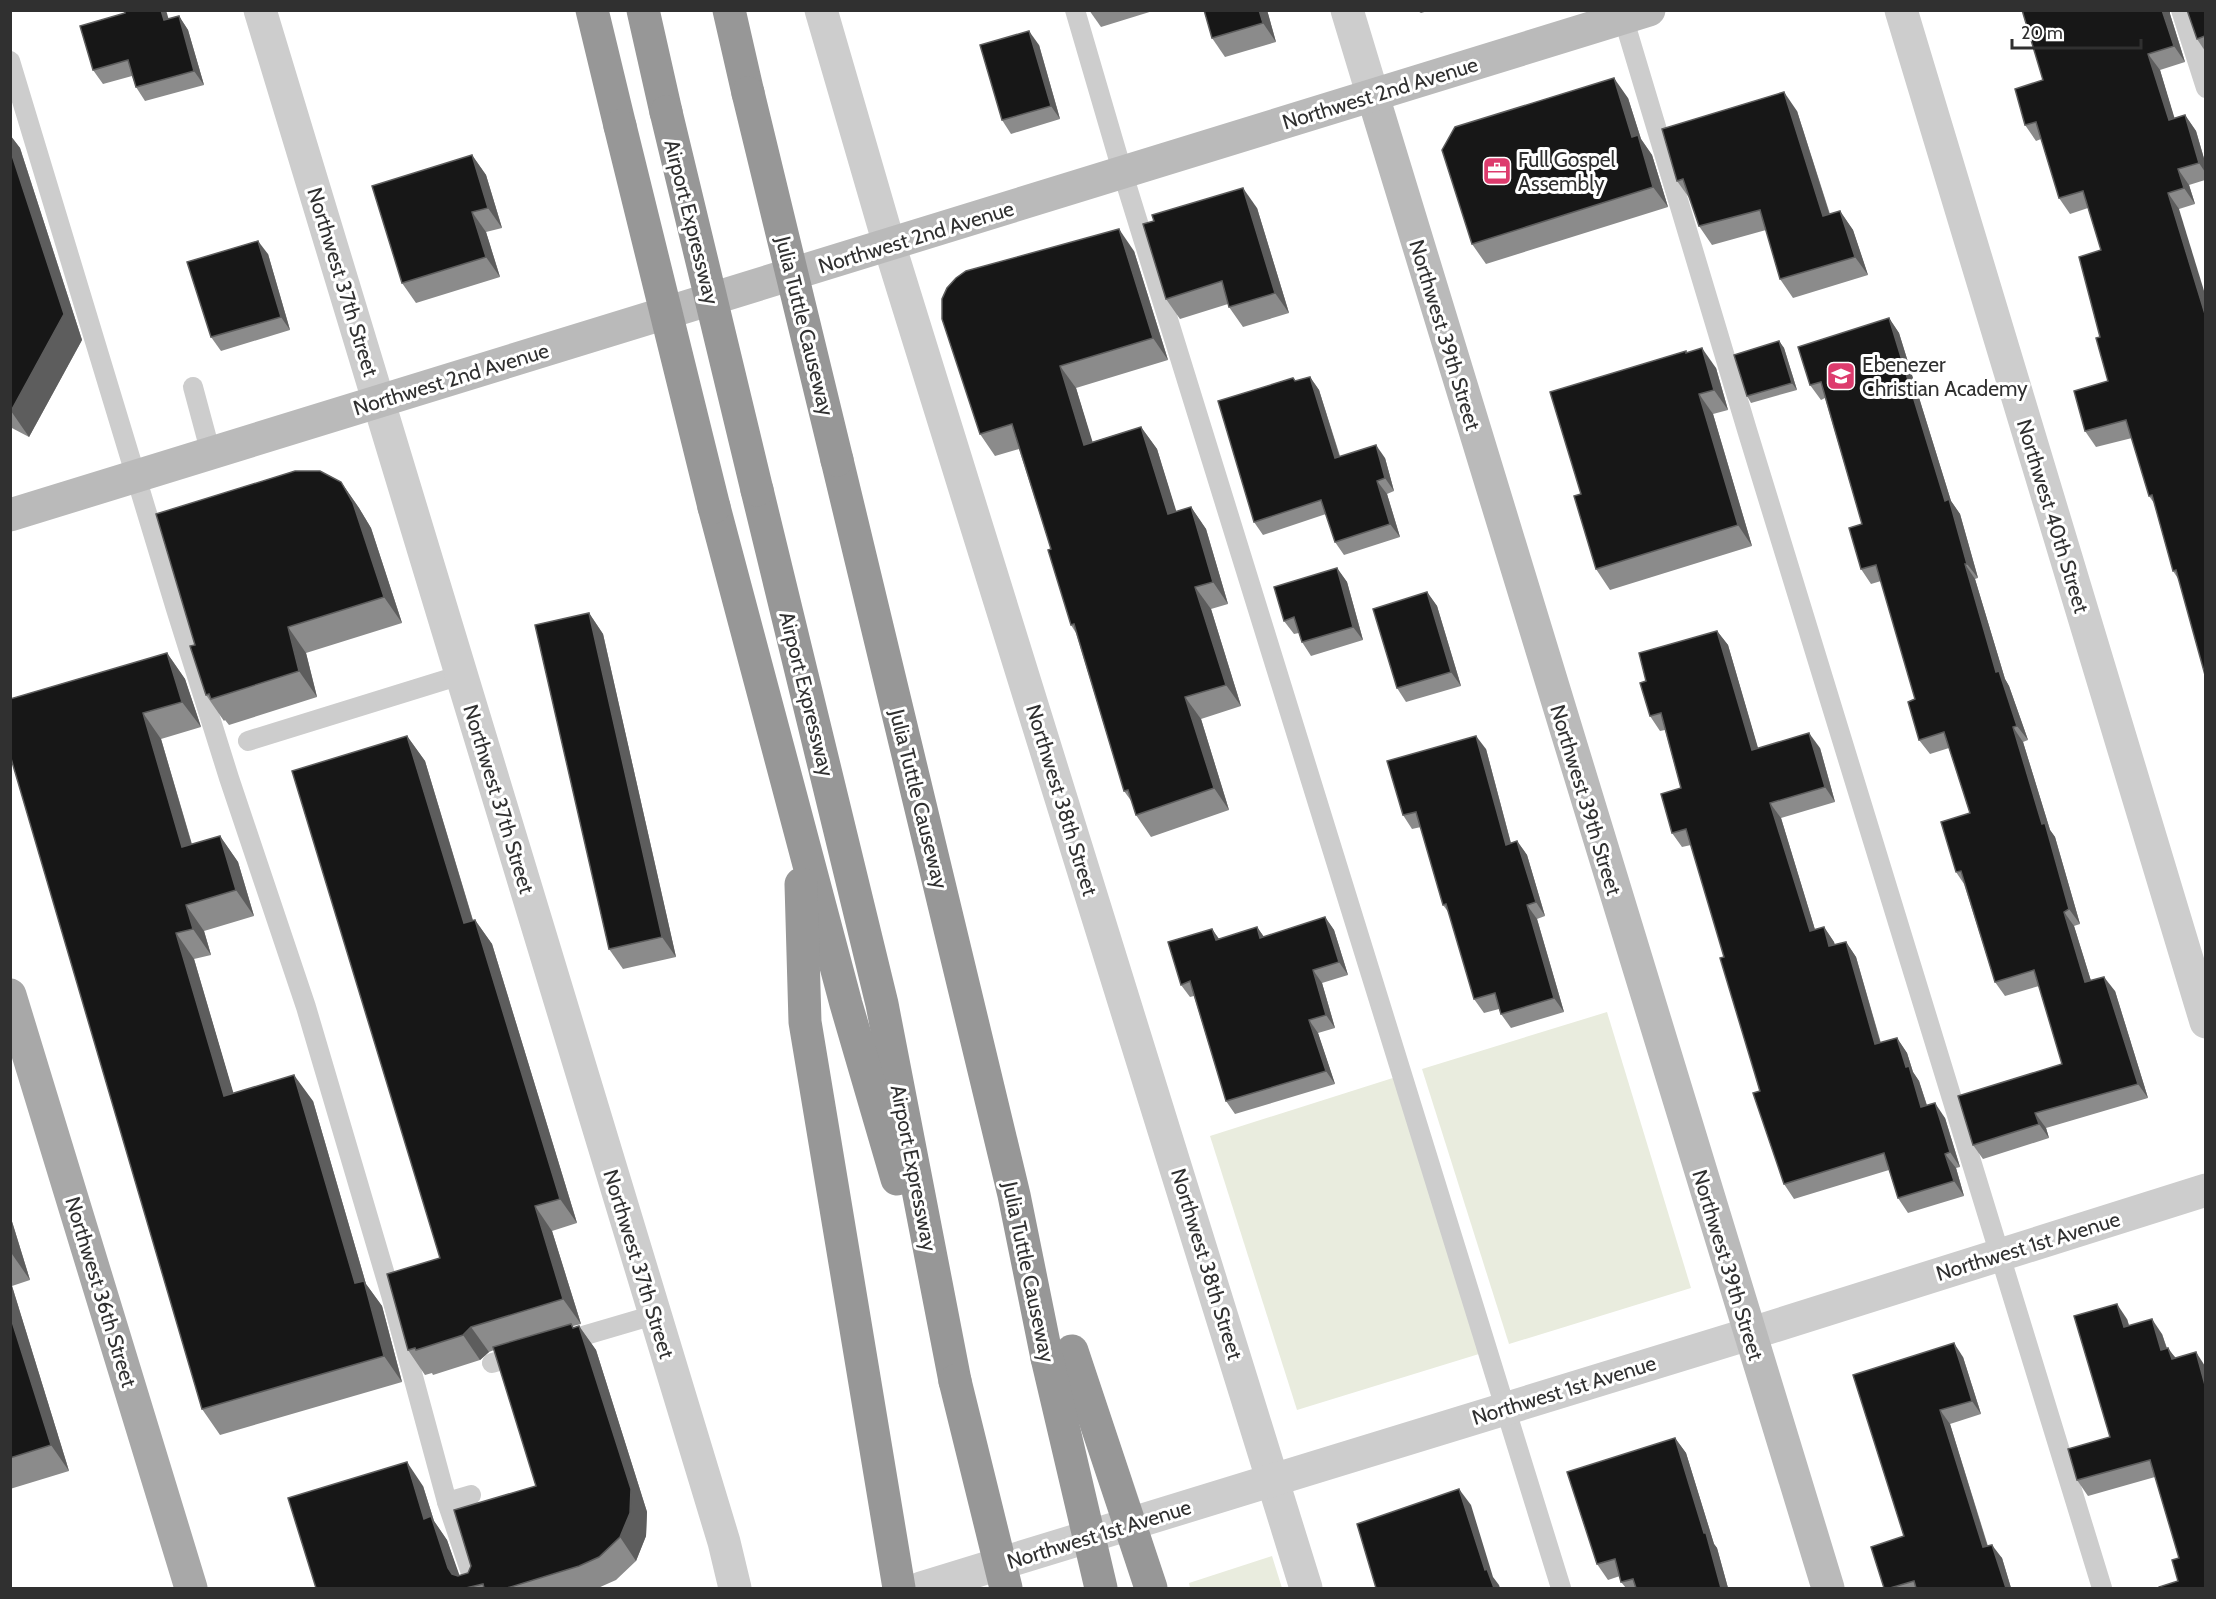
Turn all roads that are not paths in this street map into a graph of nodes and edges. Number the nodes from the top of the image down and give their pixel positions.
1 (260, 10) edge
2 (592, 10) edge
3 (643, 10) edge
4 (729, 10) edge
5 (821, 10) edge
6 (1075, 10) edge
7 (1347, 10) edge
8 (1901, 10) edge
9 (2181, 10) edge
10 (1631, 13) edge
11 (10, 61) edge
12 (2205, 88) edge
13 (1373, 96) junction
14 (1123, 174) junction
15 (889, 244) junction
16 (193, 387) dead end
17 (379, 402) junction
18 (212, 454) junction
19 (136, 477) junction
20 (10, 515) edge
21 (461, 675) junction
22 (248, 741) dead end
23 (800, 829) junction
24 (10, 995) edge
25 (2205, 1022) edge
26 (2205, 1190) edge
27 (2001, 1254) junction
28 (654, 1315) junction
29 (1749, 1334) junction
30 (1060, 1354) junction
31 (492, 1363) edge
32 (955, 1381) junction
33 (1506, 1408) junction
34 (1274, 1479) junction
35 (471, 1495) dead end
36 (447, 1502) junction
37 (191, 1588) edge
38 (476, 1588) edge
39 (735, 1588) edge
40 (899, 1588) edge
41 (921, 1588) edge
42 (1006, 1588) edge
43 (1101, 1588) edge
44 (1151, 1588) edge
45 (1306, 1588) edge
46 (1561, 1588) edge
47 (1828, 1588) edge
48 (2102, 1588) edge

1 - 17 street, Northwest 37th Street
2 - 23 highway, bridge
3 - 32 highway, Airport Expressway, bridge
4 - 30 highway, Julia Tuttle Causeway, bridge
5 - 15 street, Northwest 38th Street
6 - 14 lane
7 - 13 street, Northwest 39th Street
8 - 25 street, Northwest 40th Street
9 - 12 lane
10 - 13 street, Northwest 2nd Avenue
10 - 27 lane
11 - 19 lane
13 - 14 street, Northwest 2nd Avenue
13 - 29 street, Northwest 39th Street
14 - 15 street, Northwest 2nd Avenue
14 - 33 lane
15 - 17 street, Northwest 2nd Avenue
15 - 34 street, Northwest 38th Street
16 - 18 lane
17 - 18 street, Northwest 2nd Avenue
17 - 21 street, Northwest 37th Street
18 - 19 street, Northwest 2nd Avenue
19 - 20 street, Northwest 2nd Avenue
19 - 36 lane
21 - 22 lane
21 - 28 street, Northwest 37th Street
23 - 32 highway
23 - 40 highway
24 - 37 main road, Northwest 36th Street
26 - 27 street, Northwest 1st Avenue
27 - 29 street, Northwest 1st Avenue
27 - 48 lane
28 - 31 lane
28 - 39 street, Northwest 37th Street
29 - 33 street, Northwest 1st Avenue
29 - 47 street, Northwest 39th Street
30 - 43 highway, Julia Tuttle Causeway, bridge
30 - 44 highway, bridge
32 - 42 highway, bridge
33 - 34 street, Northwest 1st Avenue
33 - 46 lane
34 - 41 street, Northwest 1st Avenue
34 - 45 street, Northwest 38th Street
35 - 36 lane
36 - 38 lane

